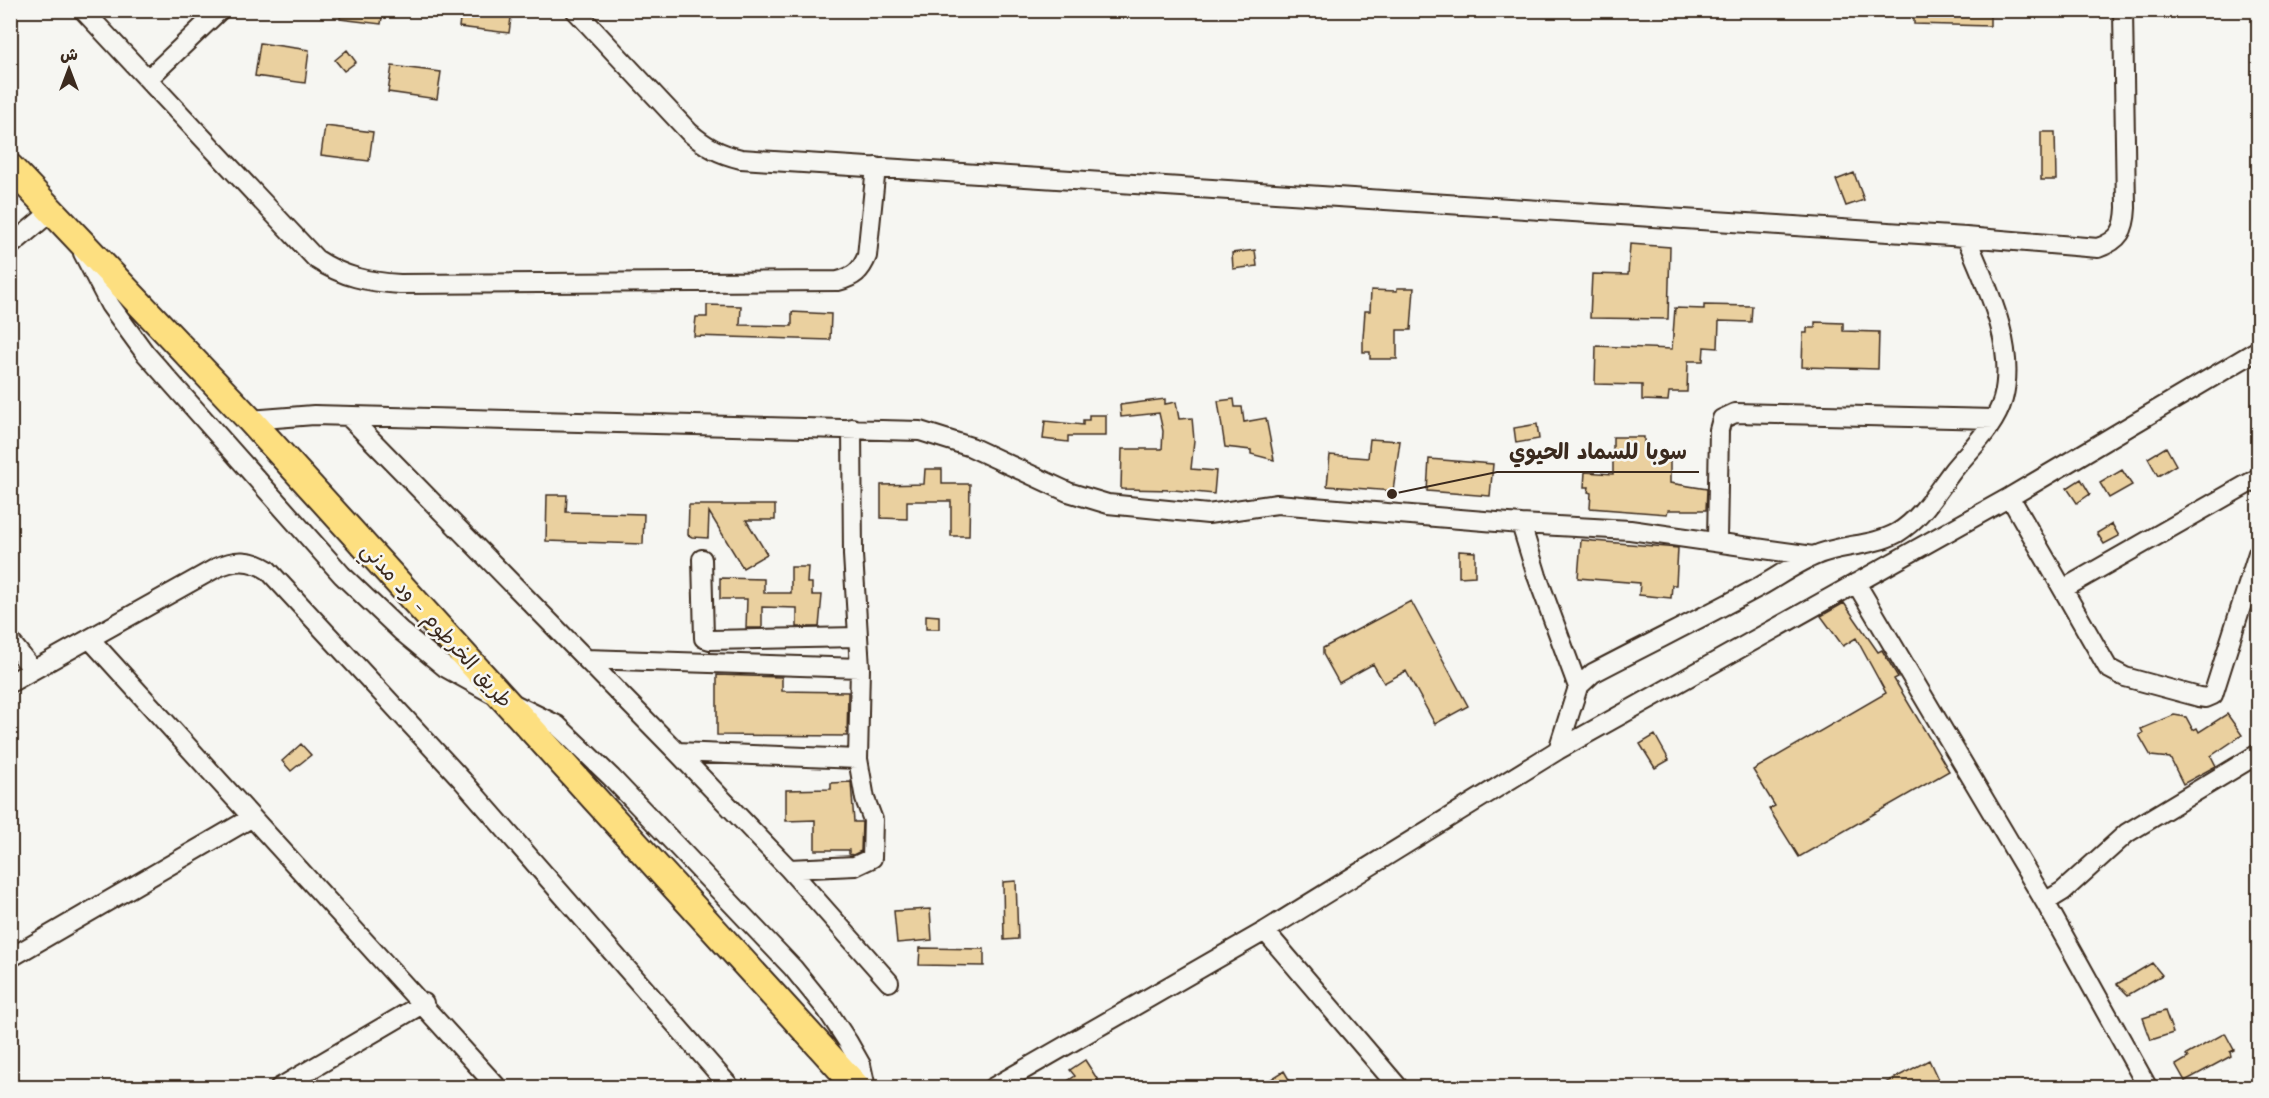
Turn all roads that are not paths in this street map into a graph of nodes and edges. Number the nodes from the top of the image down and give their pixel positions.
1 (83, 10) edge
2 (220, 10) edge
3 (575, 10) edge
4 (2123, 10) edge
5 (148, 79) junction
6 (10, 167) edge
7 (876, 167) junction
8 (52, 211) junction
9 (71, 231) junction
10 (1966, 237) junction
11 (10, 246) edge
12 (2259, 350) edge
13 (349, 417) junction
14 (1994, 419) junction
15 (250, 420) junction
16 (852, 428) junction
17 (2259, 478) edge
18 (2010, 497) junction
19 (1521, 524) junction
20 (1717, 540) junction
21 (2259, 553) edge
22 (1813, 556) junction
23 (702, 559) dead end
24 (1856, 583) junction
25 (2062, 589) junction
26 (858, 638) junction
27 (90, 639) junction
28 (10, 641) edge
29 (586, 659) junction
30 (860, 668) junction
31 (33, 670) junction
32 (10, 683) edge
33 (1578, 687) junction
34 (505, 700) junction
35 (1558, 750) junction
36 (677, 752) junction
37 (2259, 754) edge
38 (858, 759) junction
39 (251, 818) junction
40 (789, 869) junction
41 (2045, 902) junction
42 (1265, 931) junction
43 (10, 958) edge
44 (889, 982) dead end
45 (424, 1003) junction
46 (279, 1088) edge
47 (498, 1088) edge
48 (731, 1088) edge
49 (858, 1088) edge
50 (866, 1088) edge
51 (992, 1088) edge
52 (1399, 1088) edge
53 (2148, 1088) edge

1 - 5 street
2 - 5 street
3 - 7 street
4 - 10 street
5 - 7 street
6 - 8 highway, طريق الخرطوم - ود مدني
7 - 10 street
8 - 9 highway, طريق الخرطوم - ود مدني
8 - 11 street
9 - 15 highway, طريق الخرطوم - ود مدني
9 - 34 street
10 - 14 street
12 - 18 street
13 - 15 street
13 - 16 street
13 - 29 street
14 - 20 street
14 - 22 street
15 - 34 highway, طريق الخرطوم - ود مدني
16 - 19 street
16 - 26 street
17 - 25 street
18 - 24 street
18 - 25 street
19 - 20 street
19 - 33 street
20 - 22 street
21 - 25 street
22 - 33 street
23 - 26 street
24 - 35 street
24 - 41 street
26 - 30 street
27 - 31 street
27 - 39 street
27 - 48 street
28 - 31 street
29 - 30 street
29 - 36 street
30 - 38 street
31 - 32 street
33 - 35 street
34 - 49 highway, طريق الخرطوم - ود مدني
34 - 50 street
35 - 42 street
36 - 38 street
36 - 40 street
37 - 41 street
38 - 40 street
39 - 43 street
39 - 45 street
40 - 44 street
41 - 53 street
42 - 51 street
42 - 52 street
45 - 46 street
45 - 47 street

